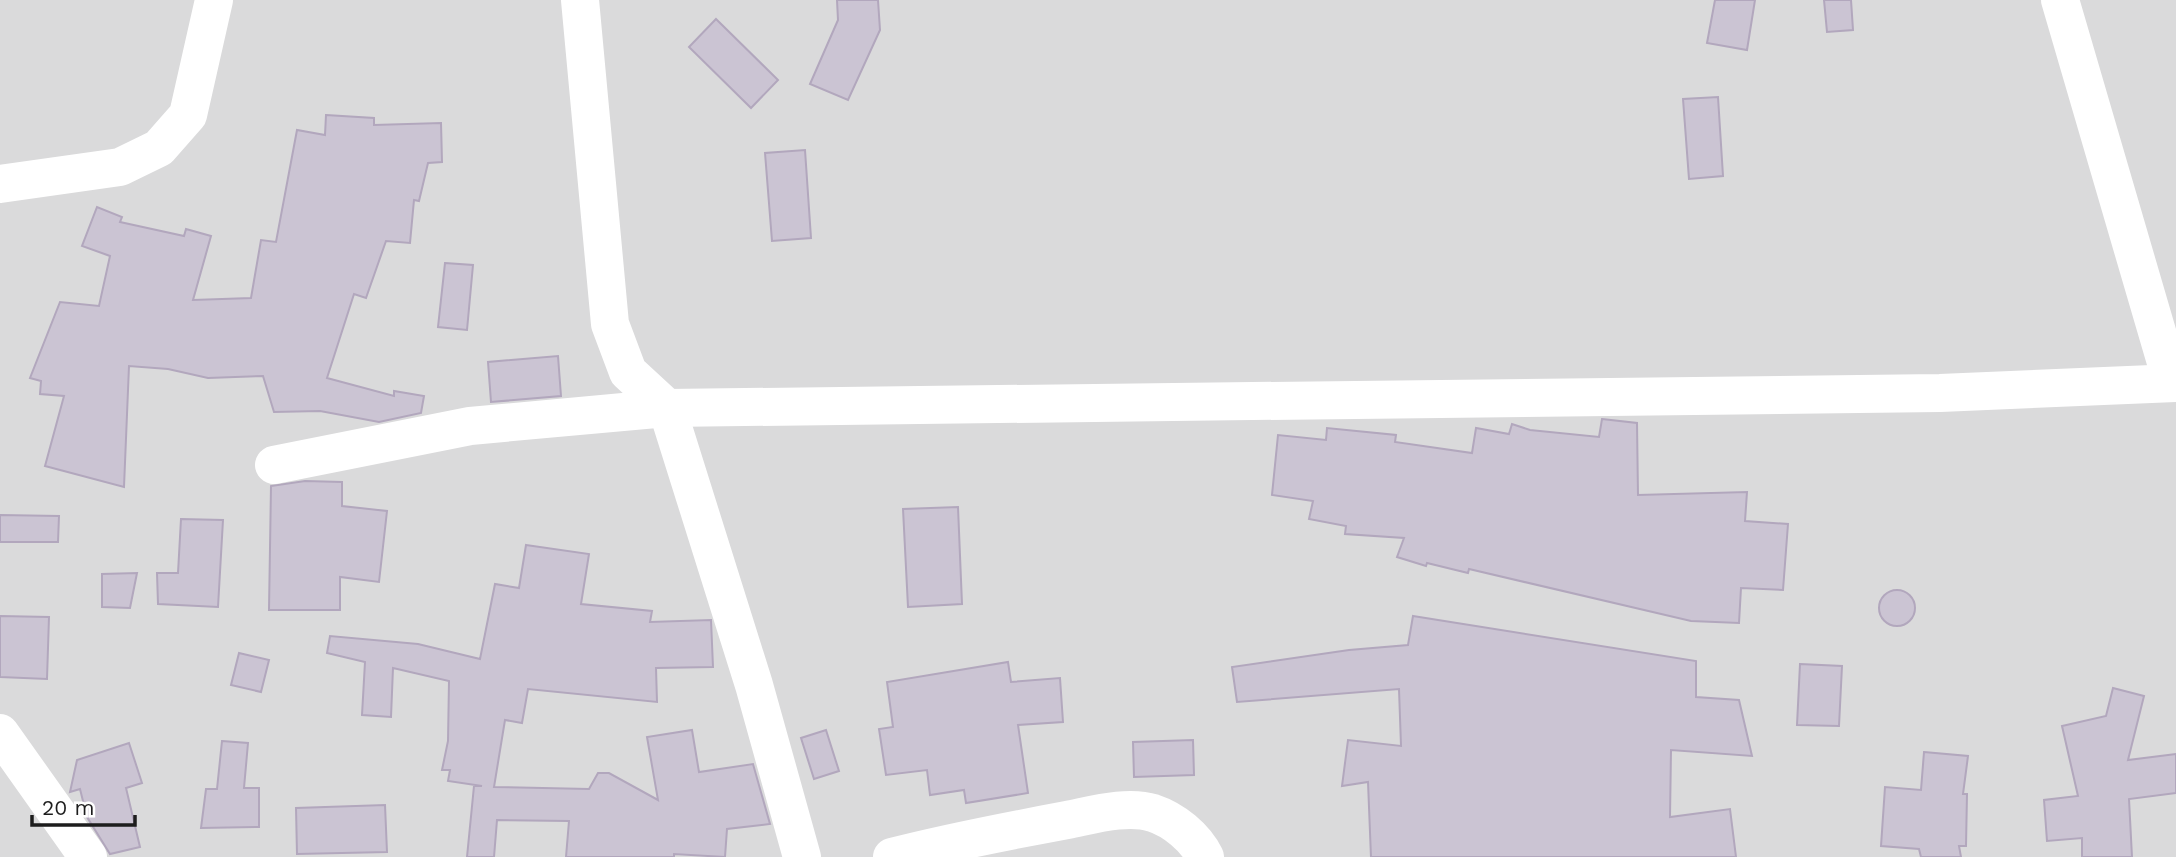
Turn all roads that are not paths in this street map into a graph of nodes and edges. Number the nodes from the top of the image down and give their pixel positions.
1 (214, 0) edge
2 (580, 0) edge
3 (2060, 0) edge
4 (0, 184) edge
5 (2174, 383) edge
6 (667, 408) junction
7 (274, 465) dead end
8 (0, 733) edge
9 (88, 857) edge
10 (802, 857) edge
11 (892, 857) edge
12 (1205, 857) edge

1 - 4 street
2 - 6 street
3 - 5 street
5 - 6 street
6 - 7 street
6 - 10 street
8 - 9 street
11 - 12 street

